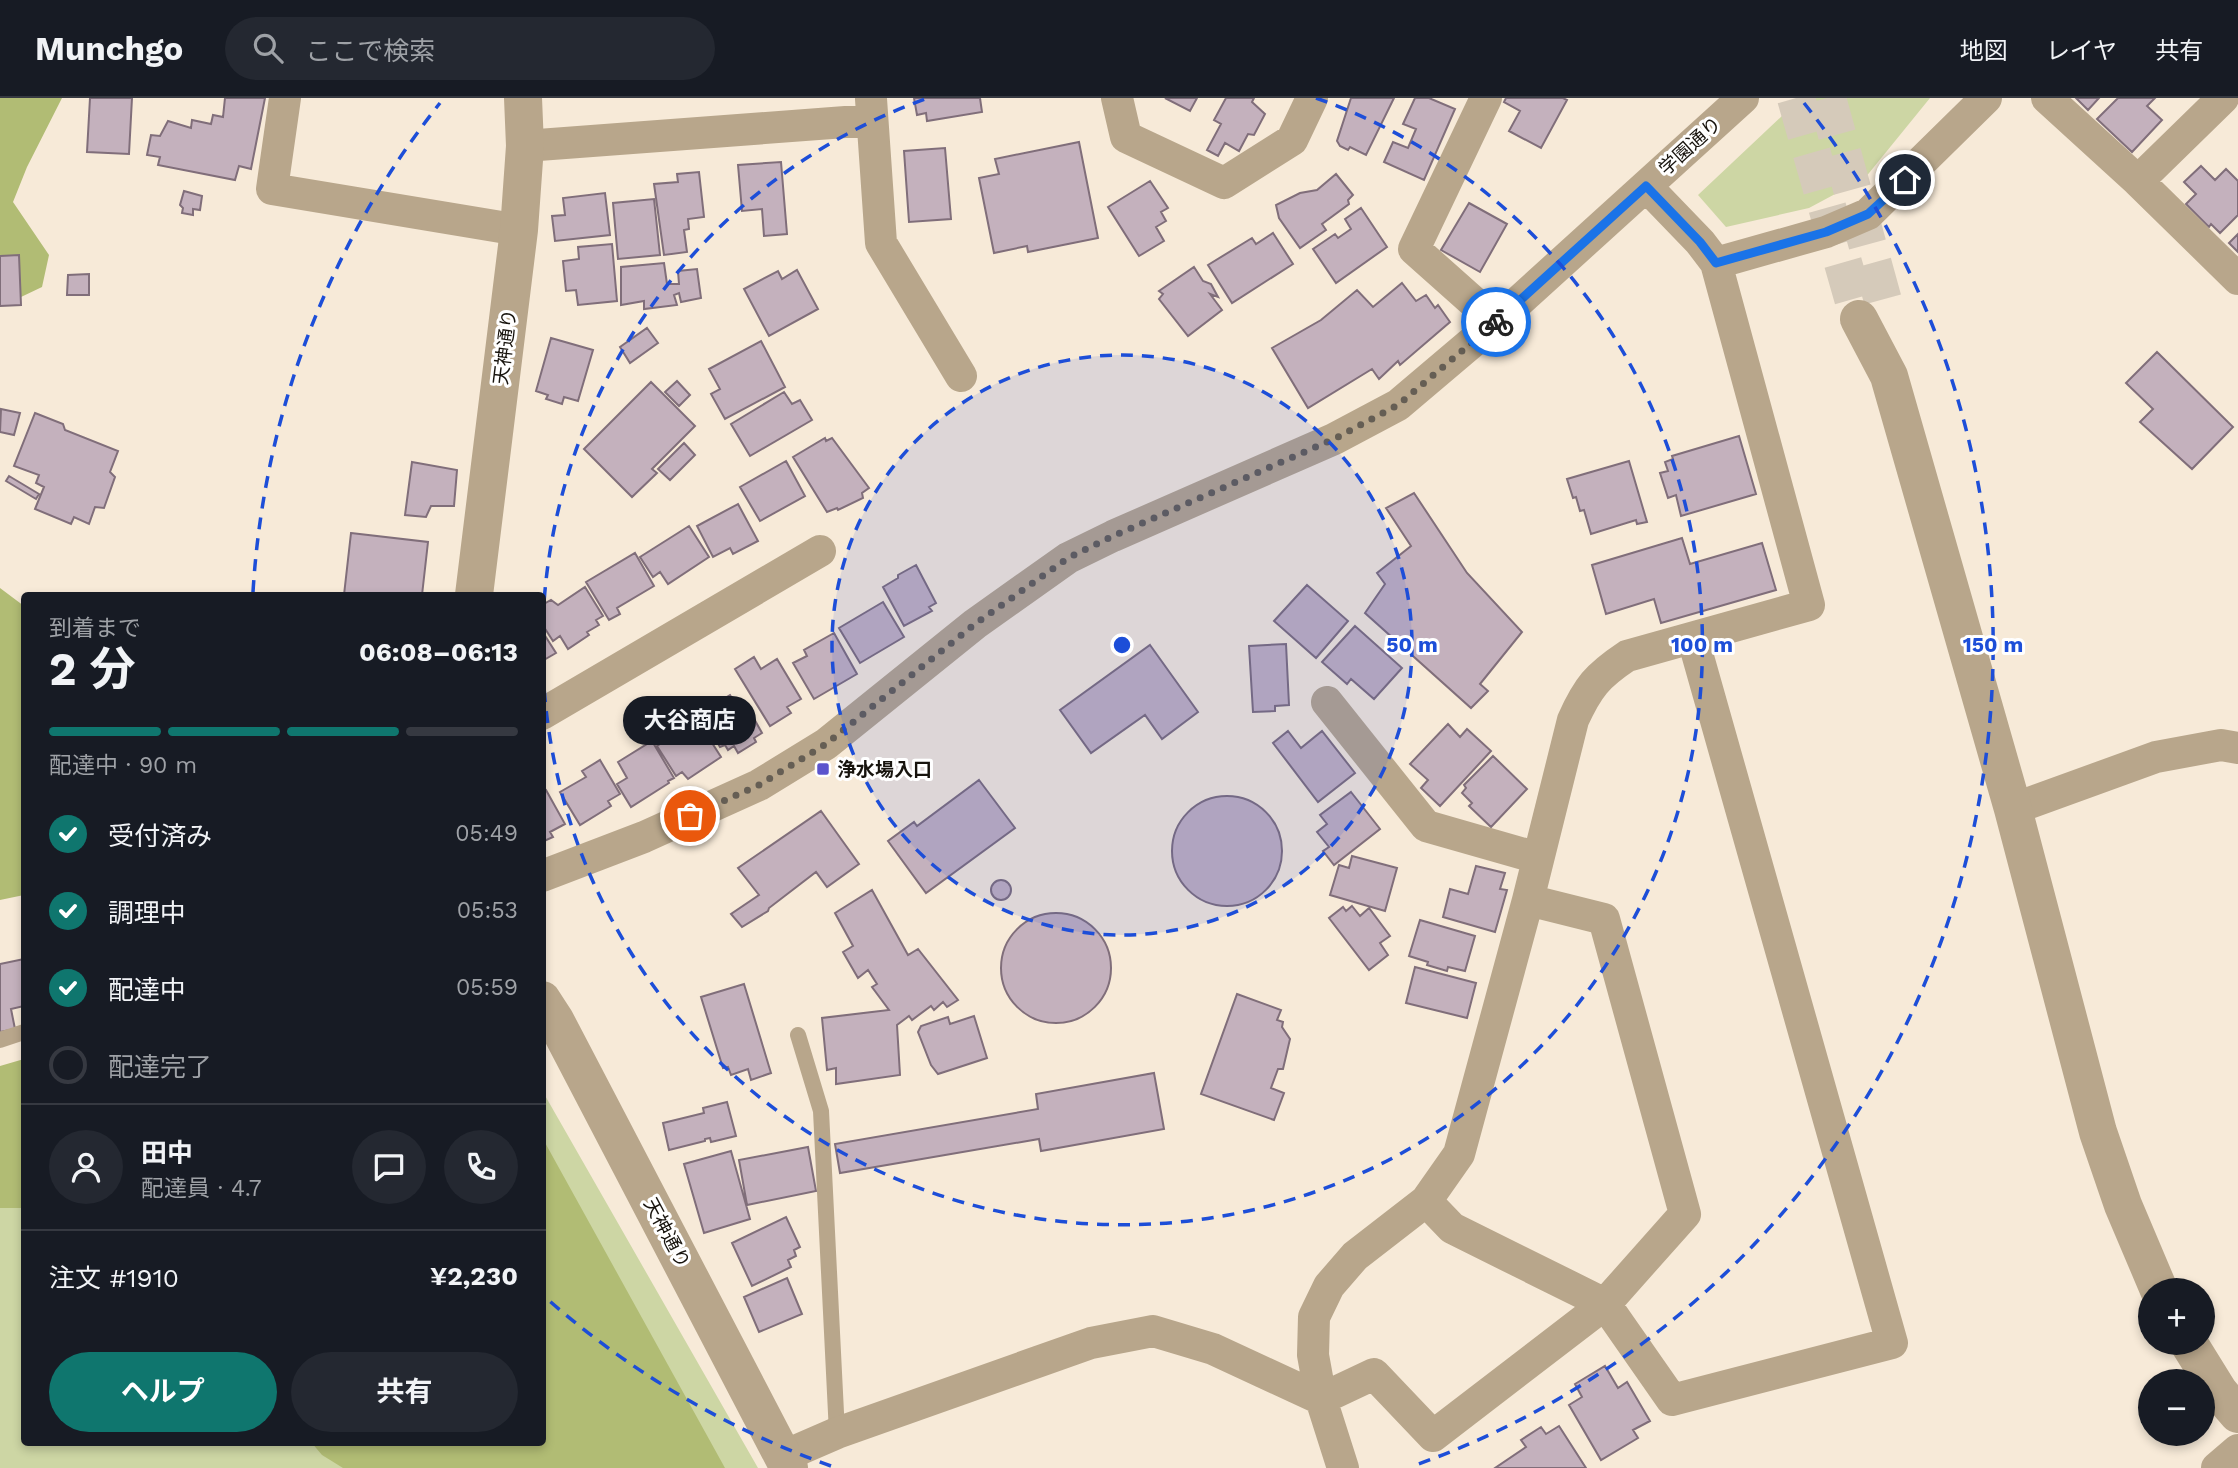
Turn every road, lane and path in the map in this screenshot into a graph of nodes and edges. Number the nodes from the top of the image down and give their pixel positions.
1 (285, 98) edge
2 (523, 98) edge
3 (1117, 98) edge
4 (1312, 98) edge
5 (1486, 98) edge
6 (1743, 98) edge
7 (1986, 98) edge
8 (2047, 98) edge
9 (2223, 98) edge
10 (871, 109) edge
11 (525, 146) junction
12 (2138, 181) junction
13 (1646, 186) junction
14 (519, 230) junction
15 (1716, 263) junction
16 (2238, 279) edge
17 (1872, 314) tunnel mouth
18 (1496, 322) junction
19 (961, 376) dead end
20 (820, 551) dead end
21 (474, 592) edge
22 (1693, 639) junction
23 (1327, 702) dead end
24 (546, 712) edge
25 (2238, 748) edge
26 (2013, 810) junction
27 (1538, 858) junction
28 (546, 874) edge
29 (1528, 900) junction
30 (546, 1006) edge
31 (21, 1033) edge
32 (798, 1035) dead end
33 (0, 1040) edge
34 (1426, 1201) junction
35 (2154, 1278) edge
36 (1605, 1304) junction
37 (2196, 1355) edge
38 (1321, 1399) junction
39 (2238, 1414) edge
40 (837, 1433) junction
41 (2238, 1450) edge
42 (787, 1462) edge
43 (1343, 1468) edge
44 (2217, 1468) edge

1 - 14 street
2 - 11 street, 天神通り
3 - 4 street
5 - 18 street
6 - 13 street, 学園通り
7 - 15 street
8 - 12 street
9 - 12 street
10 - 11 street
10 - 19 street
11 - 14 street, 天神通り
12 - 16 street
13 - 15 street
13 - 18 street, 学園通り
14 - 21 street, 天神通り
15 - 22 street
17 - 26 street
18 - 28 street, 学園通り
20 - 24 street
22 - 27 street
22 - 36 street
23 - 27 street
25 - 26 street
26 - 35 street
27 - 29 street
29 - 34 street
29 - 36 street
30 - 42 street, 天神通り
31 - 33 lane
32 - 40 lane
34 - 36 street
34 - 38 street
36 - 38 street
37 - 39 street
38 - 40 street
38 - 43 street
40 - 42 street
41 - 44 street

